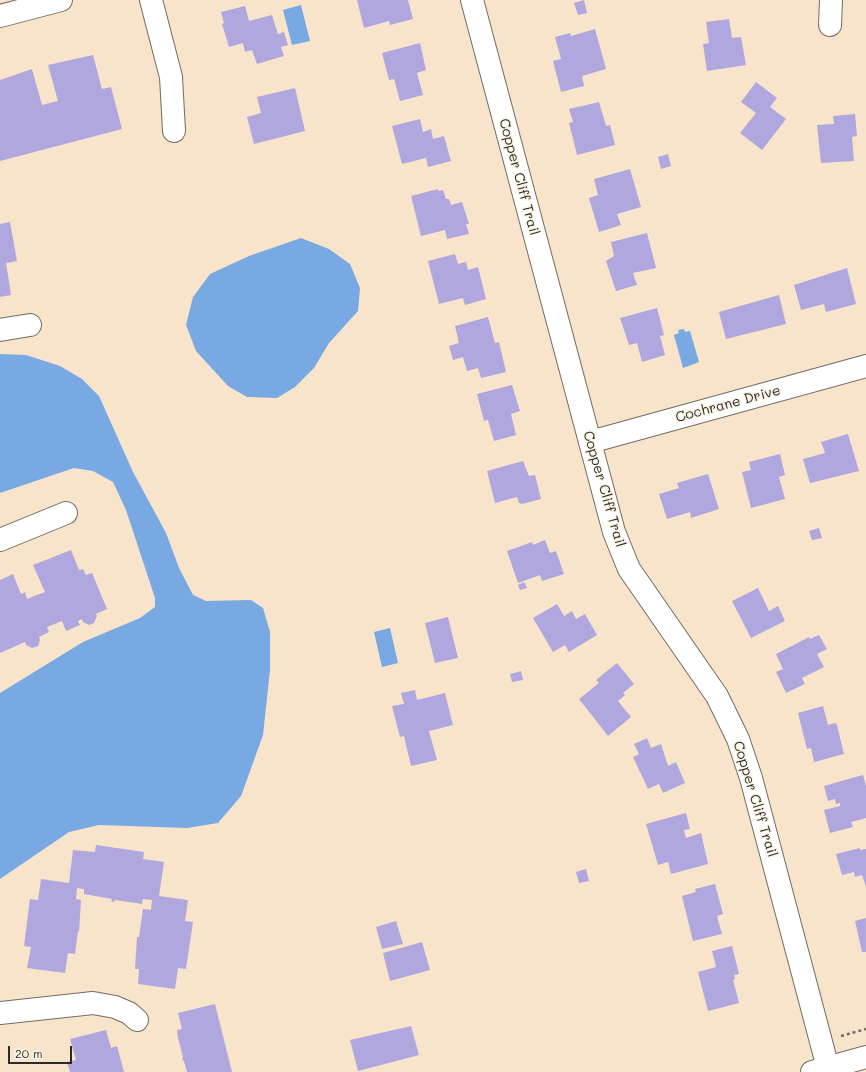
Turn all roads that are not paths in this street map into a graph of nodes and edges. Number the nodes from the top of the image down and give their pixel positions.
1 (61, 0) edge
2 (151, 0) edge
3 (472, 0) edge
4 (831, 0) edge
5 (0, 16) edge
6 (830, 25) dead end
7 (174, 130) dead end
8 (30, 325) dead end
9 (0, 330) edge
10 (866, 366) edge
11 (590, 442) junction
12 (66, 513) dead end
13 (0, 540) edge
14 (0, 1012) edge
15 (137, 1020) dead end
16 (866, 1057) edge
17 (820, 1070) edge

1 - 5 street
2 - 7 street
3 - 11 street, Copper Cliff Trail
4 - 6 street
8 - 9 street
10 - 11 street, Cochrane Drive
11 - 17 street, Copper Cliff Trail
12 - 13 street
14 - 15 street
16 - 17 street

